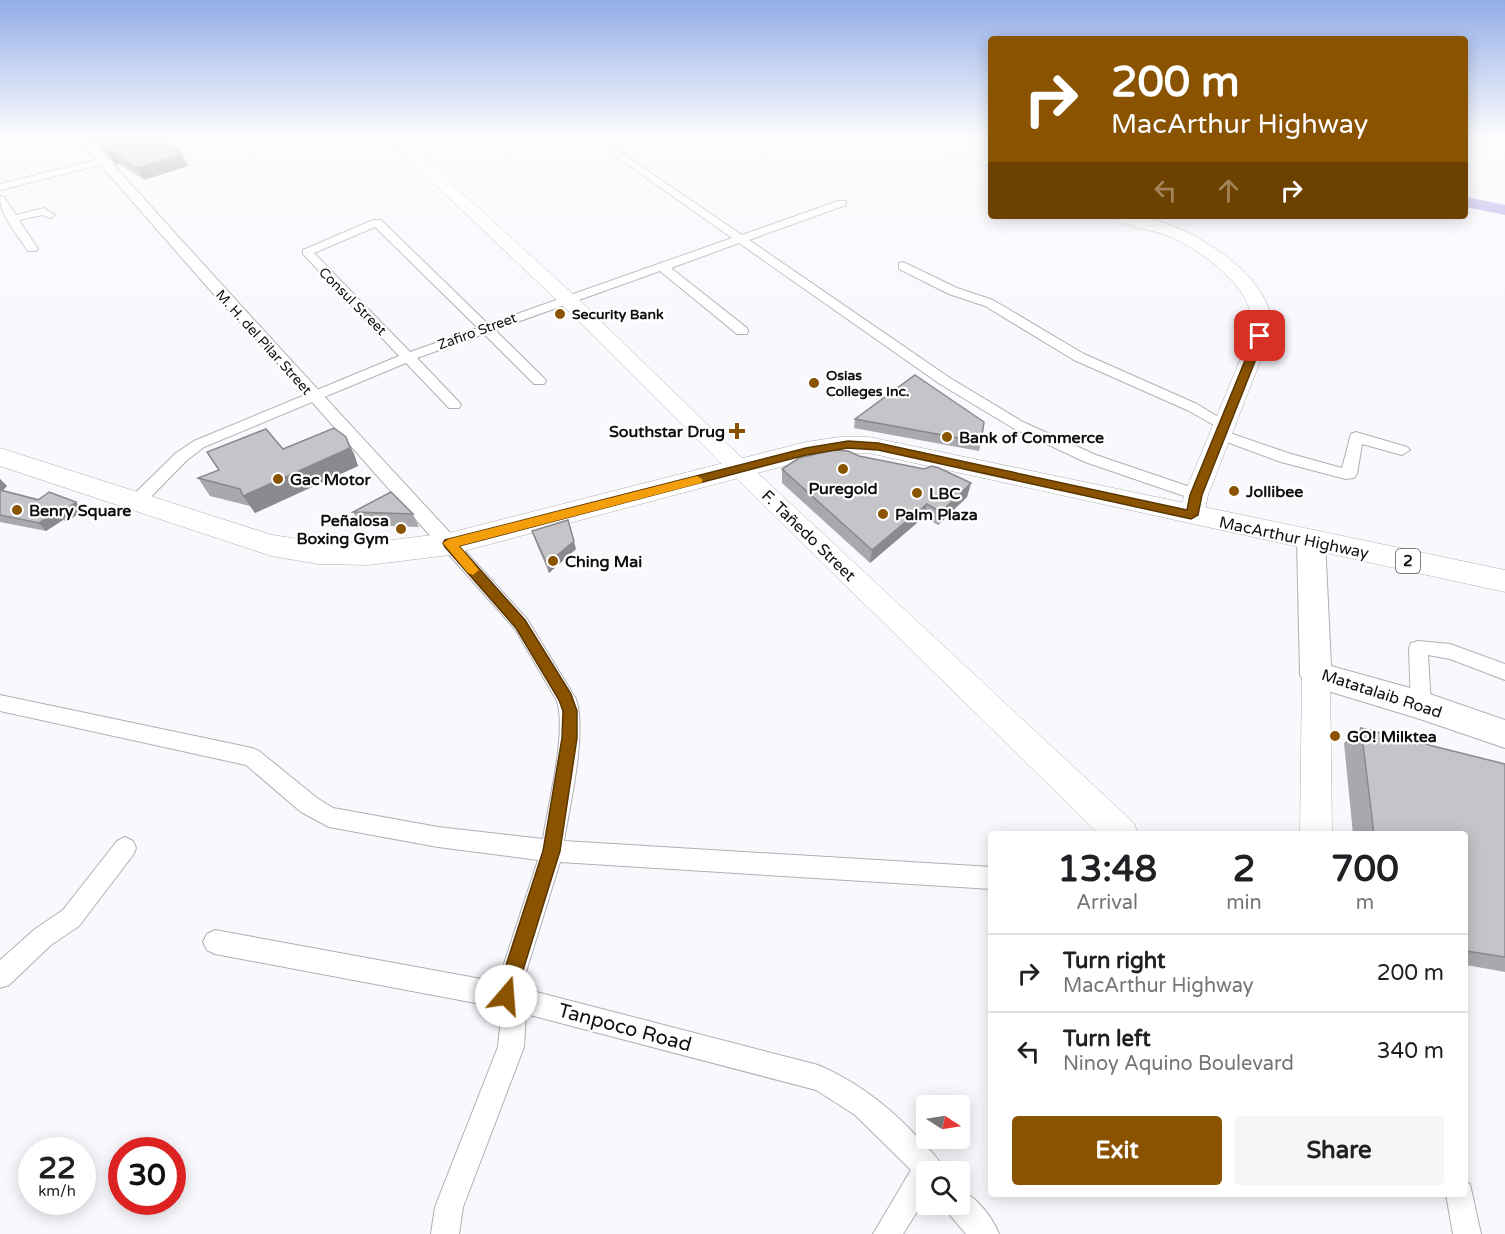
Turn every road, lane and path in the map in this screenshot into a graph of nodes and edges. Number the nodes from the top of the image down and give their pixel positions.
1 (136, 195) edge
2 (455, 195) edge
3 (676, 195) edge
4 (0, 199) edge
5 (842, 203) dead end
6 (50, 215) dead end
7 (12, 219) junction
8 (1132, 219) edge
9 (1152, 219) edge
10 (1169, 230) junction
11 (739, 239) junction
12 (32, 249) dead end
13 (661, 266) junction
14 (903, 266) dead end
15 (567, 298) junction
16 (485, 328) junction
17 (742, 331) dead end
18 (408, 357) junction
19 (538, 381) dead end
20 (314, 396) junction
21 (454, 405) dead end
22 (1223, 430) junction
23 (1402, 450) dead end
24 (0, 457) edge
25 (740, 469) junction
26 (136, 502) junction
27 (1194, 505) junction
28 (1311, 540) junction
29 (449, 543) junction
30 (1505, 581) edge
31 (1505, 672) edge
32 (1316, 675) junction
33 (0, 703) edge
34 (1421, 705) junction
35 (1505, 734) edge
36 (1119, 831) edge
37 (1316, 831) edge
38 (125, 848) dead end
39 (552, 851) junction
40 (988, 878) edge
41 (215, 942) dead end
42 (0, 976) edge
43 (511, 997) junction
44 (921, 1161) edge
45 (916, 1191) edge
46 (1461, 1197) edge
47 (969, 1215) edge
48 (445, 1234) edge
49 (887, 1234) edge
50 (985, 1234) edge
51 (1467, 1234) edge

1 - 20 street, M. H. del Pilar Street
2 - 15 main road, F. Tañedo Street
3 - 11 street
4 - 7 street
5 - 11 street, Zafiro Street
6 - 7 street
7 - 12 street
8 - 10 main road
9 - 10 main road
10 - 22 main road
11 - 13 street, Zafiro Street
11 - 27 street
13 - 15 street, Zafiro Street
13 - 17 street
14 - 22 street
15 - 16 street, Zafiro Street
15 - 25 main road, F. Tañedo Street
16 - 18 street, Zafiro Street
16 - 18 street, Consul Street
16 - 19 street
18 - 20 street, Zafiro Street
18 - 21 street, Consul Street
20 - 26 street, Zafiro Street
20 - 29 street, M. H. del Pilar Street
22 - 23 street
22 - 27 main road
24 - 26 highway, MacArthur Highway / 2
25 - 27 highway, MacArthur Highway / 2
25 - 29 highway, MacArthur Highway / 2
25 - 36 main road, F. Tañedo Street
26 - 29 highway, MacArthur Highway / 2
27 - 28 highway, MacArthur Highway / 2
28 - 30 highway, MacArthur Highway / 2
28 - 32 main road, Matatalaib Road
29 - 39 street
31 - 34 street
32 - 34 main road, Matatalaib Road
32 - 37 main road
33 - 39 street
34 - 35 main road, Matatalaib Road
38 - 42 street
39 - 40 street
39 - 43 street
41 - 43 street, Tanpoco Road
43 - 44 street, Tanpoco Road
43 - 48 street
45 - 49 street
46 - 51 street
47 - 50 street

